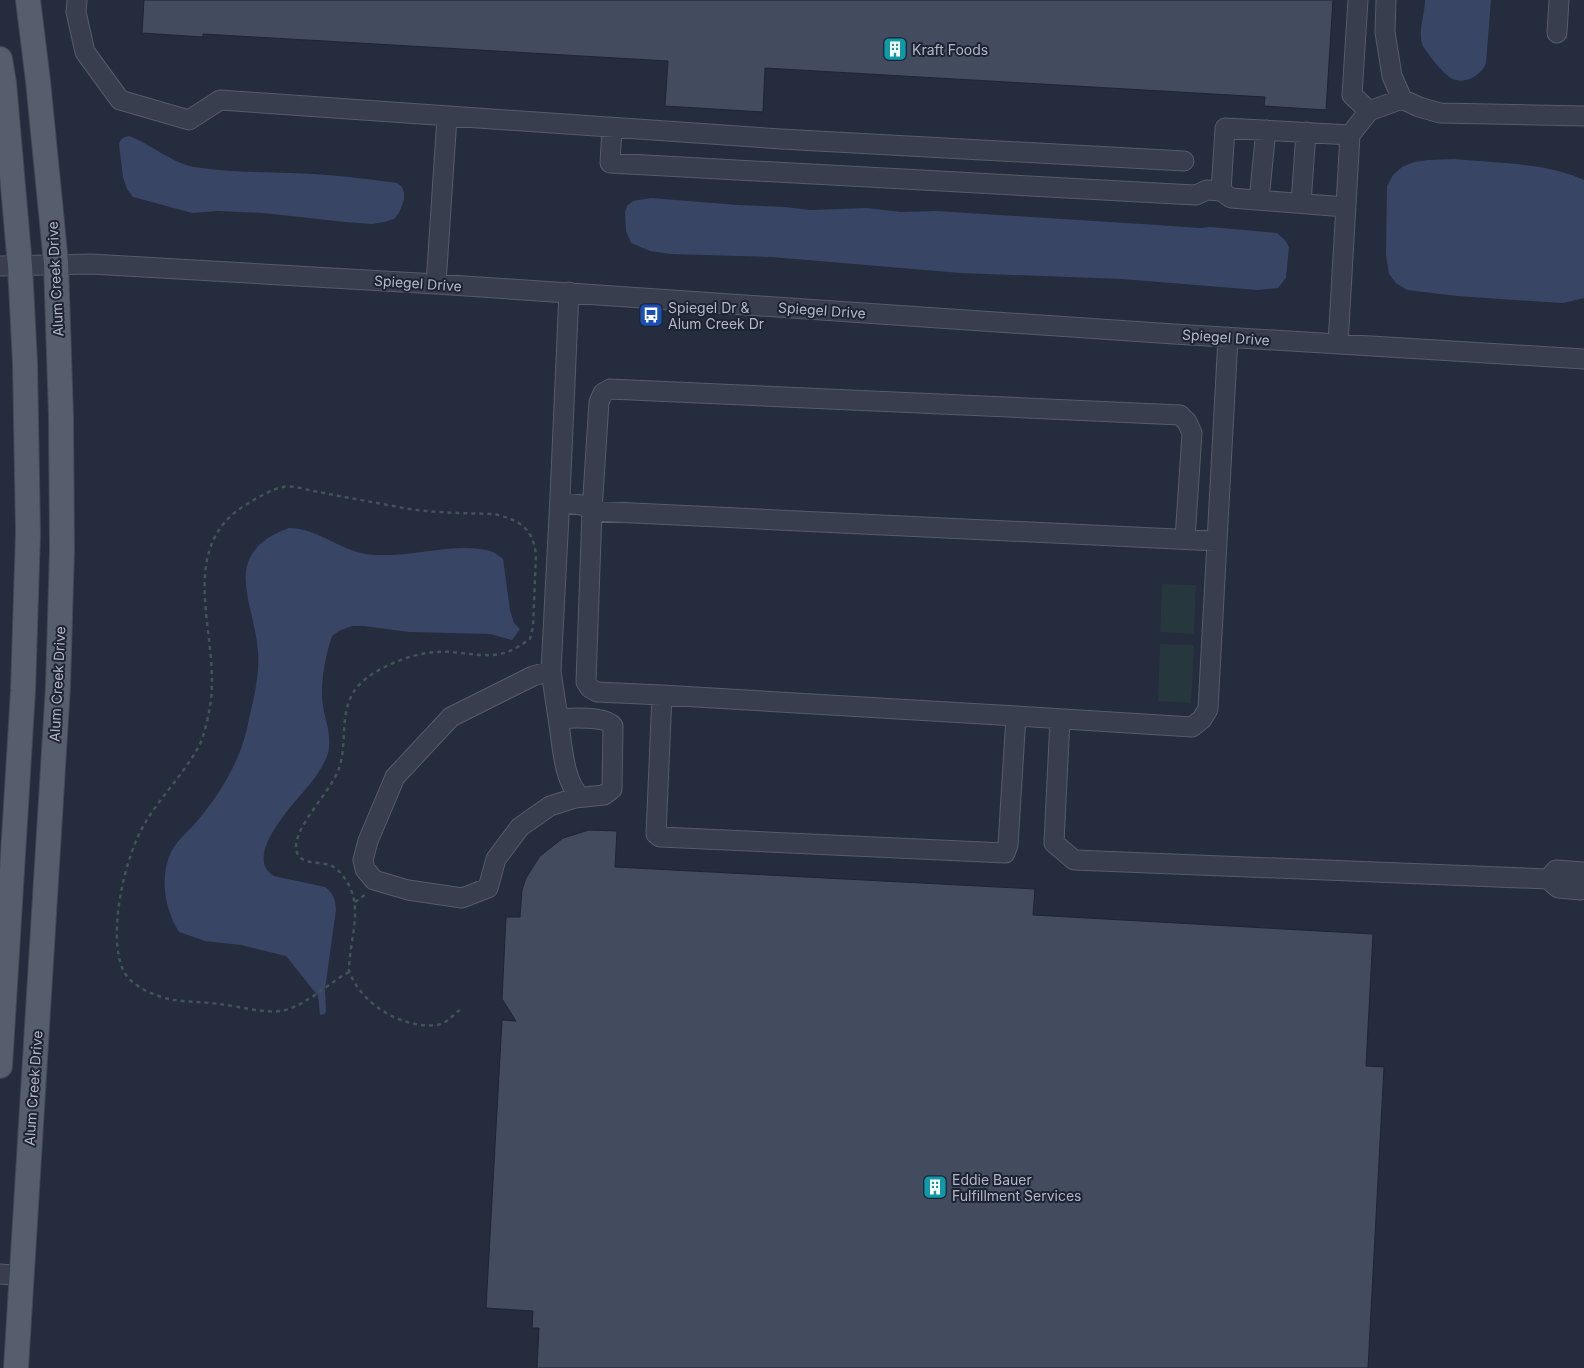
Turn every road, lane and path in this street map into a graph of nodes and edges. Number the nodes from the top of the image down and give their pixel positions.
1 (28, 0) edge
2 (77, 0) edge
3 (1358, 0) edge
4 (1386, 0) edge
5 (1560, 0) edge
6 (1557, 33) dead end
7 (0, 59) edge
8 (1402, 99) junction
9 (1369, 111) junction
10 (1584, 116) edge
11 (446, 117) junction
12 (612, 128) junction
13 (1266, 130) junction
14 (1306, 132) junction
15 (1350, 135) junction
16 (1184, 161) dead end
17 (1226, 195) junction
18 (1259, 200) junction
19 (1301, 204) junction
20 (1345, 207) junction
21 (56, 263) junction
22 (10, 266) edge
23 (436, 284) junction
24 (569, 292) junction
25 (1228, 337) junction
26 (1338, 344) junction
27 (1584, 359) edge
28 (560, 496) junction
29 (592, 511) junction
30 (1185, 539) junction
31 (1217, 541) junction
32 (512, 650) dead end
33 (551, 671) junction
34 (662, 695) junction
35 (1016, 716) junction
36 (558, 718) junction
37 (1060, 719) junction
38 (581, 797) junction
39 (1584, 872) edge
40 (1548, 879) junction
41 (1584, 888) edge
42 (350, 972) dead end
43 (0, 1066) edge
44 (11, 1275) edge
45 (16, 1368) edge

1 - 21 main road, Alum Creek Drive
2 - 11 street
3 - 9 street
4 - 8 street
5 - 6 street
7 - 22 main road
8 - 9 street
8 - 10 street
9 - 15 street
11 - 12 street
11 - 23 street
12 - 16 street
12 - 17 street
13 - 14 street
13 - 17 street
13 - 18 street
14 - 15 street
14 - 19 street
15 - 20 street
17 - 18 street
18 - 19 street
19 - 20 street
20 - 26 street
21 - 22 street, Spiegel Drive
21 - 23 street, Spiegel Drive
21 - 44 main road, Alum Creek Drive
22 - 43 main road
23 - 24 street, Spiegel Drive
24 - 25 street, Spiegel Drive
24 - 28 street
25 - 26 street, Spiegel Drive
25 - 31 street
26 - 27 street, Spiegel Drive
28 - 29 street
28 - 33 street
29 - 30 street
29 - 30 street
29 - 34 street
30 - 31 street
31 - 37 street
32 - 42 path
33 - 36 street
33 - 38 street
34 - 35 street
34 - 35 street
35 - 37 street
36 - 38 street
36 - 38 street
37 - 40 street
39 - 40 street
40 - 41 street
44 - 45 main road, Alum Creek Drive

